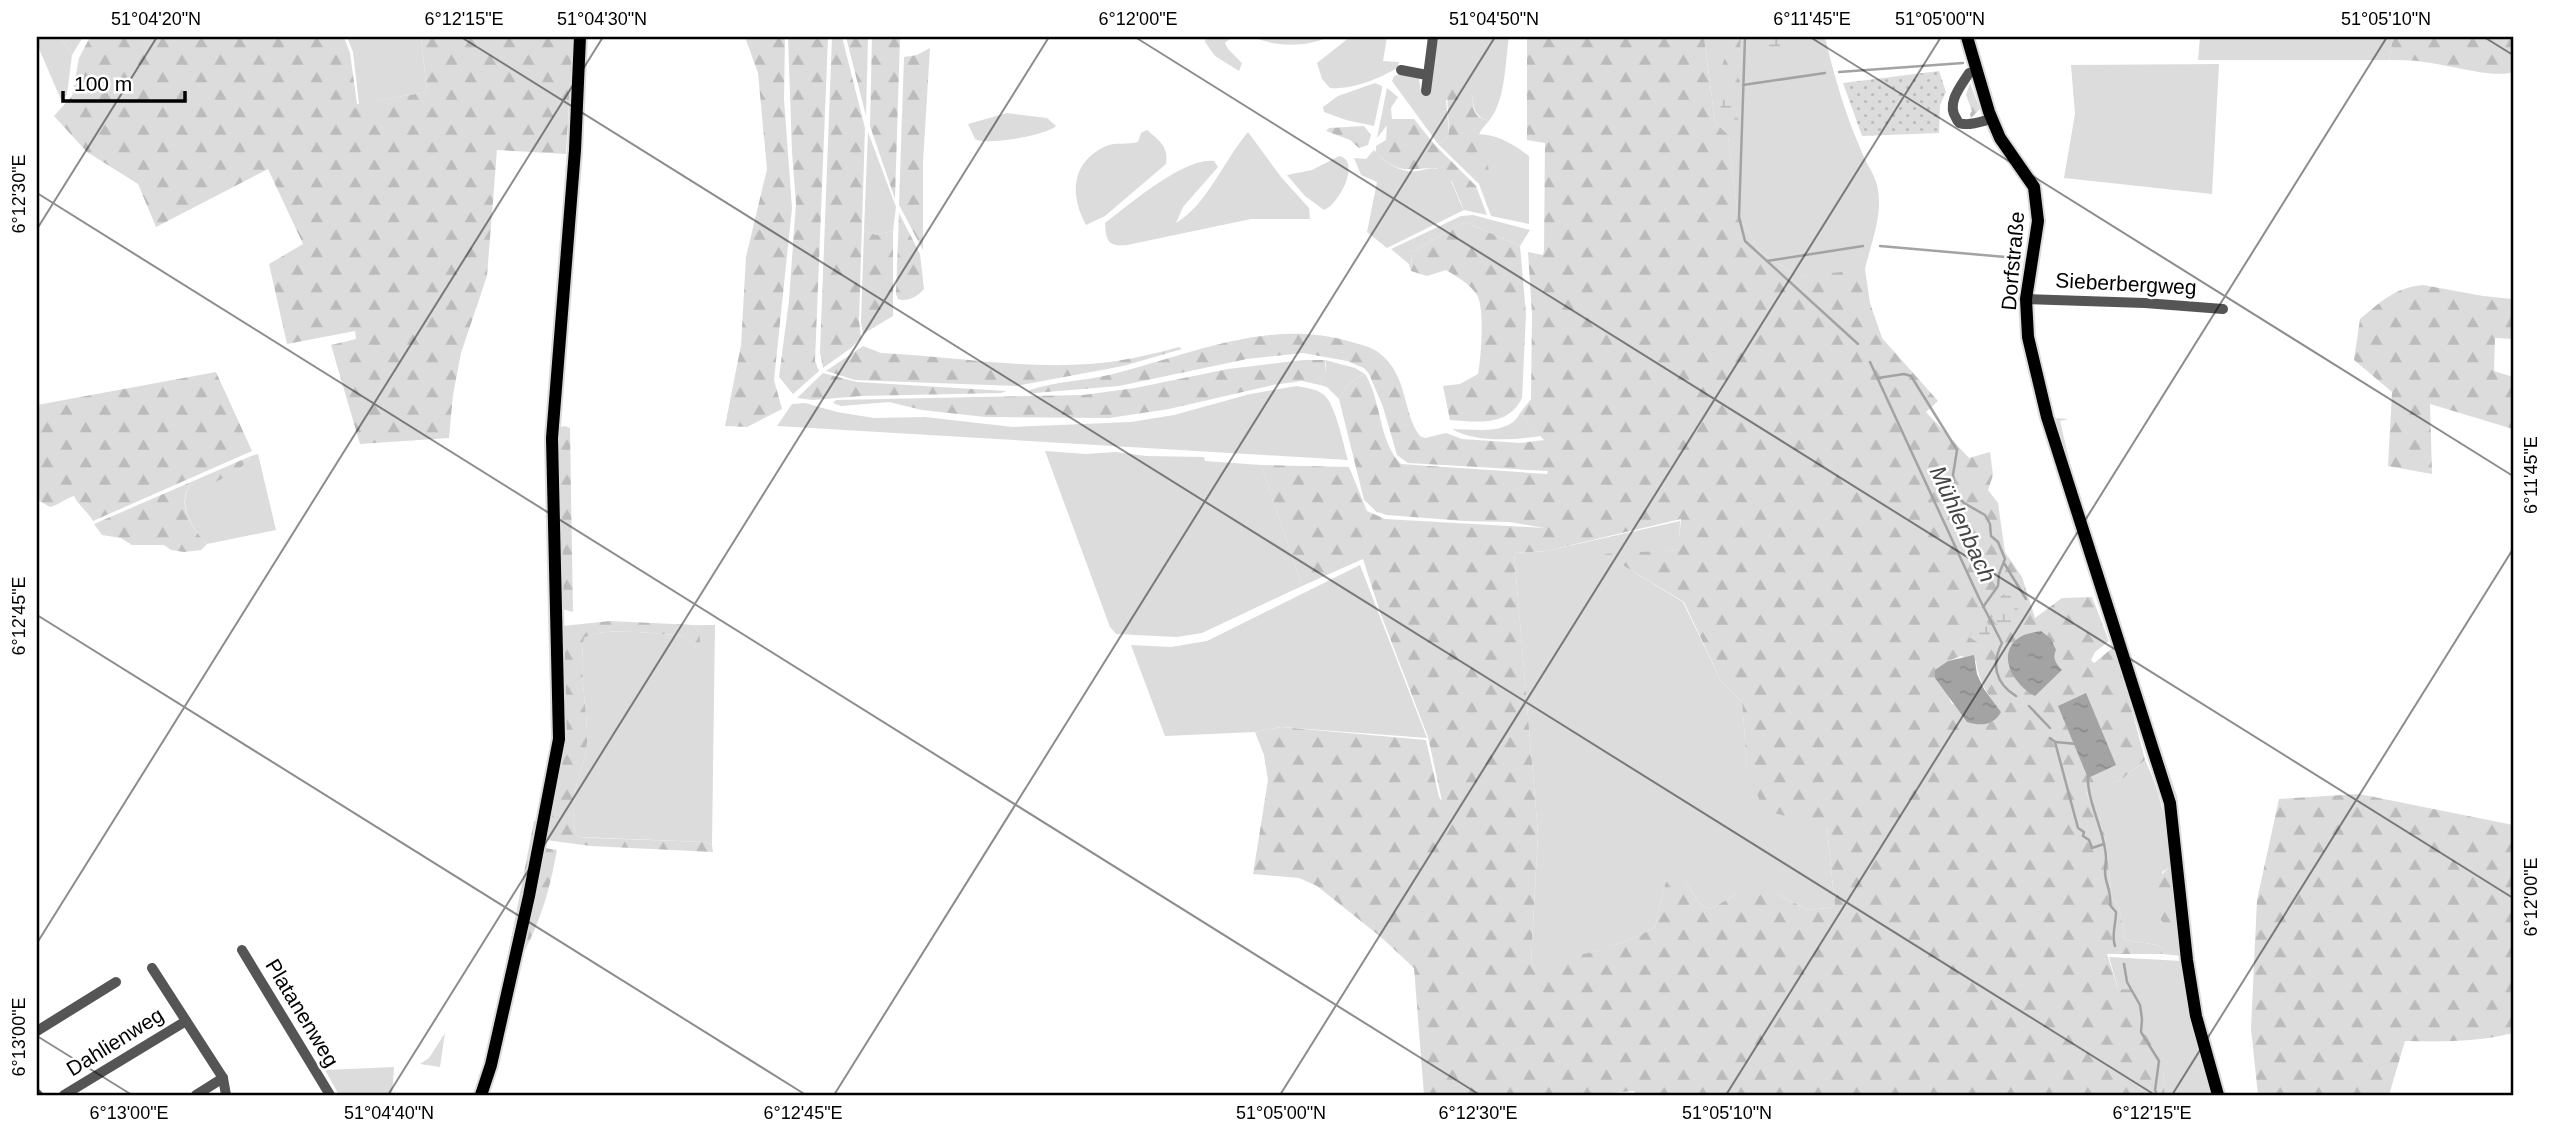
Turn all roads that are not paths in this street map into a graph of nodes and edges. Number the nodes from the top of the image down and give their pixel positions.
1 (580, 37) edge
2 (1433, 37) edge
3 (1967, 37) edge
4 (1401, 70) dead end
5 (1977, 71) junction
6 (1427, 75) junction
7 (1426, 91) dead end
8 (1991, 119) junction
9 (2026, 299) junction
10 (2223, 309) dead end
11 (242, 950) dead end
12 (152, 968) dead end
13 (116, 982) dead end
14 (186, 1021) junction
15 (37, 1031) edge
16 (223, 1079) junction
17 (64, 1095) edge
18 (196, 1095) edge
19 (226, 1095) edge
20 (330, 1095) edge
21 (481, 1095) edge
22 (2218, 1095) edge

1 - 21 main road
2 - 6 street
3 - 5 main road, Dorfstraße
4 - 6 street
5 - 8 main road, Dorfstraße
5 - 8 street
6 - 7 street
8 - 9 main road, Dorfstraße
9 - 10 street, Sieberbergweg
9 - 22 main road, Dorfstraße
11 - 20 street, Platanenweg
12 - 14 street
13 - 15 street
14 - 16 street
14 - 17 street, Dahlienweg
16 - 18 street
16 - 19 street

